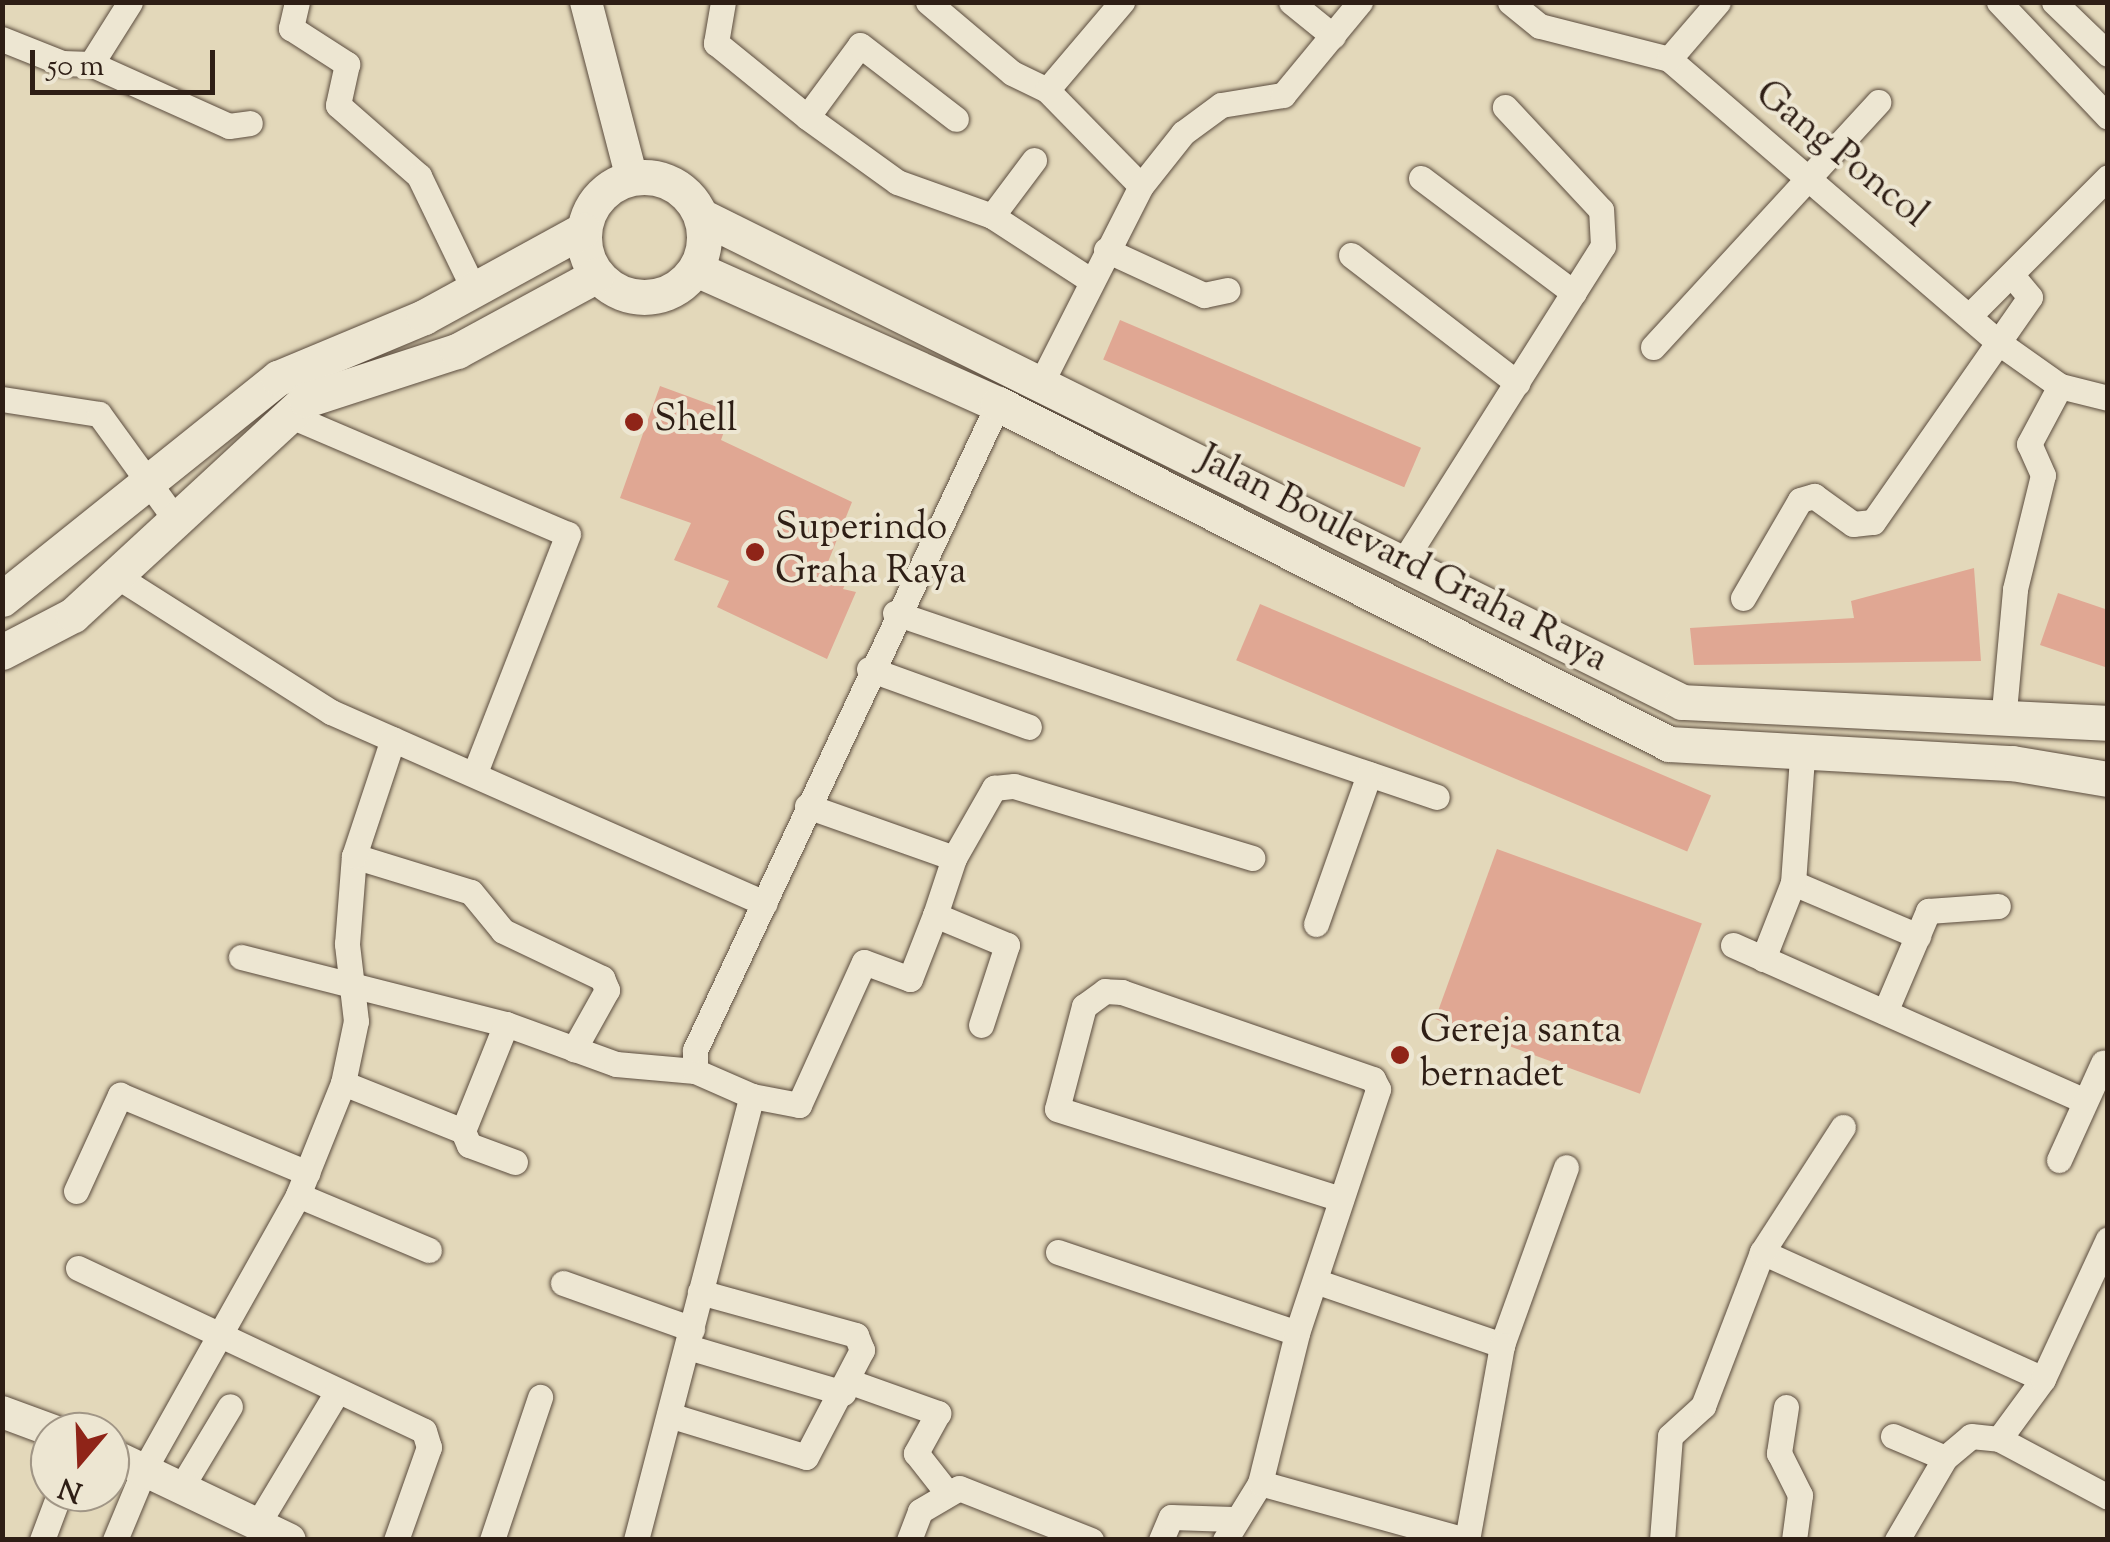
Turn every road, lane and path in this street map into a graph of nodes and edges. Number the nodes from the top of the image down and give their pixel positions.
1 (130, 2) edge
2 (297, 2) edge
3 (586, 2) edge
4 (723, 2) edge
5 (928, 2) edge
6 (1122, 2) edge
7 (1291, 2) edge
8 (1718, 2) edge
9 (1999, 2) edge
10 (2054, 2) edge
11 (1515, 4) edge
12 (1354, 5) edge
13 (1333, 36) junction
14 (2, 39) edge
15 (2108, 54) edge
16 (1669, 60) junction
17 (92, 64) junction
18 (1047, 90) junction
19 (1878, 102) dead end
20 (1506, 107) dead end
21 (2108, 116) edge
22 (808, 118) junction
23 (956, 120) dead end
24 (250, 123) dead end
25 (1034, 160) dead end
26 (2108, 177) edge
27 (632, 178) junction
28 (1422, 178) dead end
29 (1810, 179) junction
30 (1141, 186) junction
31 (701, 216) junction
32 (992, 216) junction
33 (584, 230) junction
34 (1106, 250) junction
35 (1351, 255) dead end
36 (696, 270) junction
37 (597, 275) junction
38 (2013, 276) junction
39 (1090, 280) junction
40 (474, 290) junction
41 (1227, 290) dead end
42 (1574, 293) junction
43 (1972, 313) junction
44 (2002, 345) junction
45 (1653, 347) dead end
46 (367, 361) junction
47 (1041, 383) junction
48 (1517, 383) junction
49 (2060, 386) junction
50 (2108, 398) edge
51 (2, 399) edge
52 (998, 404) junction
53 (286, 414) junction
54 (148, 487) junction
55 (175, 519) junction
56 (1405, 559) junction
57 (115, 575) junction
58 (1742, 598) dead end
59 (2, 599) edge
60 (894, 613) junction
61 (2, 652) edge
62 (869, 669) junction
63 (1682, 702) junction
64 (2004, 711) junction
65 (2108, 723) edge
66 (1029, 727) dead end
67 (393, 739) junction
68 (1669, 744) junction
69 (1802, 757) junction
70 (475, 773) junction
71 (1369, 774) junction
72 (2108, 779) edge
73 (1437, 796) dead end
74 (808, 806) junction
75 (354, 856) junction
76 (954, 858) junction
77 (1252, 858) dead end
78 (1793, 883) junction
79 (765, 903) junction
80 (1998, 906) dead end
81 (934, 916) junction
82 (1316, 924) dead end
83 (1918, 936) junction
84 (1733, 945) dead end
85 (241, 957) dead end
86 (1764, 959) junction
87 (348, 988) junction
88 (1885, 1012) junction
89 (506, 1024) junction
90 (981, 1025) dead end
91 (574, 1049) junction
92 (2103, 1062) dead end
93 (696, 1072) junction
94 (343, 1083) junction
95 (752, 1096) junction
96 (2085, 1101) junction
97 (1843, 1126) dead end
98 (463, 1131) junction
99 (2059, 1160) dead end
100 (515, 1162) dead end
101 (1566, 1168) dead end
102 (303, 1184) junction
103 (76, 1191) dead end
104 (1341, 1199) junction
105 (2108, 1239) edge
106 (429, 1250) dead end
107 (1058, 1252) dead end
108 (1762, 1252) junction
109 (78, 1268) dead end
110 (1316, 1282) junction
111 (563, 1283) dead end
112 (700, 1292) junction
113 (1297, 1333) junction
114 (222, 1334) junction
115 (690, 1338) junction
116 (1502, 1346) junction
117 (2043, 1380) junction
118 (846, 1387) junction
119 (337, 1392) junction
120 (540, 1398) dead end
121 (230, 1406) dead end
122 (1786, 1407) dead end
123 (2, 1412) edge
124 (669, 1414) junction
125 (30, 1422) edge
126 (1893, 1436) dead end
127 (1999, 1439) junction
128 (1945, 1458) junction
129 (130, 1462) edge
130 (145, 1468) junction
131 (1260, 1483) junction
132 (182, 1486) junction
133 (945, 1490) junction
134 (2108, 1496) edge
135 (52, 1512) edge
136 (1229, 1529) edge
137 (274, 1534) edge
138 (42, 1540) edge
139 (115, 1540) edge
140 (396, 1540) edge
141 (492, 1540) edge
142 (636, 1540) edge
143 (909, 1540) edge
144 (1091, 1540) edge
145 (1161, 1540) edge
146 (1466, 1540) edge
147 (1662, 1540) edge
148 (1794, 1540) edge
149 (1897, 1540) edge

1 - 17 street
2 - 40 street
3 - 27 street
4 - 22 street
5 - 18 street
6 - 18 street
7 - 13 street
8 - 16 street
9 - 21 street
10 - 15 street
11 - 16 street, Gang Poncol
12 - 13 street
13 - 30 street
14 - 17 street
16 - 29 street, Gang Poncol
17 - 24 street
18 - 30 street
19 - 29 street
20 - 42 street
22 - 23 street
22 - 32 street
25 - 32 street
26 - 38 street
27 - 31 main road
27 - 33 main road
28 - 42 street
29 - 43 street, Gang Poncol
29 - 45 street
30 - 34 street
31 - 36 main road
31 - 47 main road, Jalan Boulevard Graha Raya
32 - 39 street
33 - 37 main road
33 - 40 main road
34 - 39 street
34 - 41 street
35 - 48 street
36 - 37 main road
36 - 52 main road, Jalan Boulevard Graha Raya
37 - 46 main road
38 - 43 street
38 - 44 street
39 - 47 street
40 - 46 main road
42 - 48 street
43 - 44 street, Gang Poncol
44 - 49 street, Gang Poncol
44 - 58 street
46 - 53 main road
46 - 54 main road
47 - 56 main road, Jalan Boulevard Graha Raya
48 - 56 street
49 - 50 street, Gang Poncol
49 - 64 street
51 - 54 street
52 - 60 street
52 - 68 main road, Jalan Boulevard Graha Raya
53 - 55 main road
53 - 70 street
54 - 55 street
54 - 59 main road
55 - 57 main road
56 - 63 main road, Jalan Boulevard Graha Raya
57 - 61 main road
57 - 67 street
60 - 62 street
60 - 71 street
62 - 66 street
62 - 74 street
63 - 64 main road, Jalan Boulevard Graha Raya
63 - 68 main road
64 - 65 main road, Jalan Boulevard Graha Raya
67 - 70 street
67 - 75 street
68 - 69 main road, Jalan Boulevard Graha Raya
69 - 72 main road, Jalan Boulevard Graha Raya
69 - 78 street
70 - 79 street
71 - 73 street
71 - 82 street
74 - 76 street
74 - 79 street
75 - 87 street
75 - 91 street
76 - 77 street
76 - 81 street
78 - 83 street
78 - 86 street
79 - 93 street
80 - 83 street
81 - 90 street
81 - 95 street
83 - 88 street
84 - 86 street
85 - 87 street
86 - 88 street
87 - 89 street
87 - 94 street
88 - 96 street
89 - 91 street
89 - 98 street
91 - 93 street
92 - 96 street
93 - 95 street
94 - 98 street
94 - 102 street
95 - 112 street
96 - 99 street
97 - 108 street
98 - 100 street
101 - 116 street
102 - 103 street
102 - 106 street
102 - 114 street
104 - 104 street
104 - 110 street
105 - 117 street
107 - 113 street
108 - 117 street
108 - 147 street
109 - 114 street
110 - 113 street
110 - 116 street
111 - 115 street
112 - 115 street
112 - 118 street
113 - 131 street
114 - 119 street
114 - 130 street
115 - 118 street
115 - 124 street
116 - 146 street
117 - 127 street
118 - 124 street
118 - 133 street
119 - 137 street
119 - 140 street
120 - 141 street
121 - 132 street
122 - 148 street
123 - 125 street
124 - 142 street
126 - 128 street
127 - 128 street
127 - 134 street
128 - 149 street
129 - 130 street
130 - 132 street
130 - 139 street
131 - 136 street
131 - 146 street
132 - 137 street
133 - 143 street
133 - 144 street
135 - 138 street
136 - 145 street

